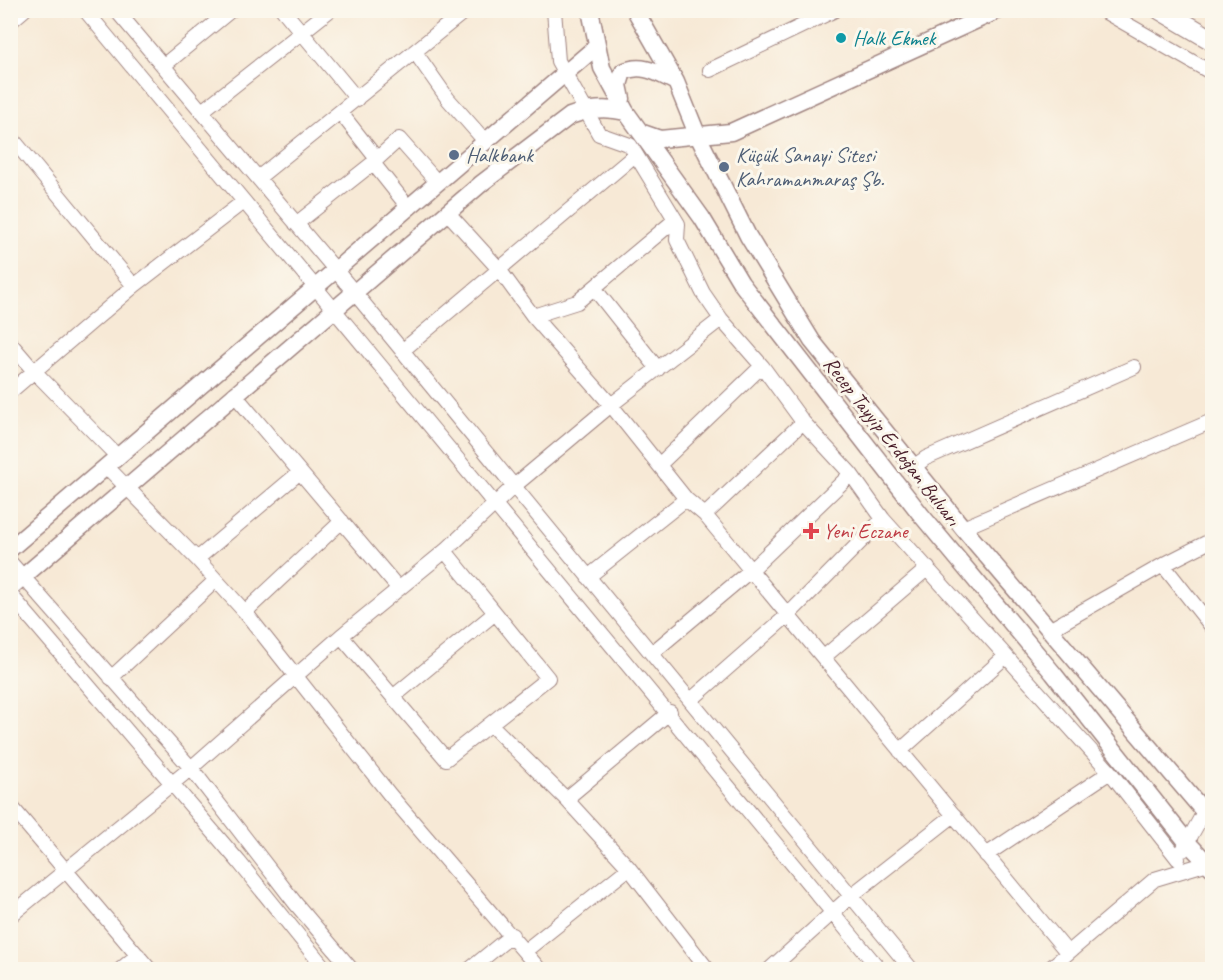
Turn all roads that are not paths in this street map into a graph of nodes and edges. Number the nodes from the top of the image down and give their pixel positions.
1 (24, 10) edge
2 (85, 10) edge
3 (116, 10) edge
4 (283, 10) edge
5 (330, 10) edge
6 (466, 10) edge
7 (554, 10) edge
8 (590, 10) edge
9 (635, 10) edge
10 (835, 10) edge
11 (999, 10) edge
12 (1101, 10) edge
13 (1161, 10) edge
14 (225, 12) edge
15 (451, 15) edge
16 (10, 22) edge
17 (302, 33) junction
18 (1212, 40) edge
19 (597, 46) junction
20 (415, 52) junction
21 (163, 66) junction
22 (710, 70) dead end
23 (1212, 73) edge
24 (565, 75) junction
25 (676, 82) junction
26 (357, 99) junction
27 (586, 110) junction
28 (202, 111) junction
29 (340, 112) junction
30 (626, 112) junction
31 (640, 132) junction
32 (697, 134) junction
33 (10, 136) edge
34 (485, 141) junction
35 (635, 155) junction
36 (375, 161) junction
37 (258, 178) junction
38 (437, 182) junction
39 (243, 202) junction
40 (408, 207) junction
41 (448, 213) junction
42 (675, 220) junction
43 (296, 224) junction
44 (498, 268) junction
45 (334, 269) junction
46 (134, 286) junction
47 (314, 287) junction
48 (594, 288) junction
49 (354, 292) junction
50 (334, 310) junction
51 (533, 316) junction
52 (721, 319) junction
53 (10, 343) edge
54 (402, 351) junction
55 (762, 366) junction
56 (1134, 366) dead end
57 (658, 369) junction
58 (34, 371) junction
59 (10, 392) edge
60 (234, 394) junction
61 (611, 405) junction
62 (1212, 421) edge
63 (803, 422) junction
64 (111, 461) junction
65 (659, 465) junction
66 (914, 467) junction
67 (300, 472) junction
68 (851, 474) junction
69 (128, 487) junction
70 (513, 487) junction
71 (686, 499) junction
72 (494, 504) junction
73 (705, 515) junction
74 (883, 519) junction
75 (342, 521) junction
76 (963, 528) junction
77 (1212, 540) edge
78 (10, 549) edge
79 (445, 551) junction
80 (197, 559) junction
81 (10, 562) edge
82 (1163, 565) junction
83 (928, 568) junction
84 (751, 570) junction
85 (24, 576) junction
86 (588, 577) junction
87 (216, 580) junction
88 (10, 588) edge
89 (399, 589) junction
90 (10, 594) edge
91 (245, 612) junction
92 (495, 613) junction
93 (788, 615) junction
94 (1212, 627) edge
95 (1051, 630) junction
96 (341, 636) junction
97 (652, 653) junction
98 (1006, 656) junction
99 (824, 657) junction
100 (296, 676) junction
101 (111, 678) junction
102 (393, 697) junction
103 (691, 700) junction
104 (670, 712) junction
105 (490, 724) junction
106 (900, 752) junction
107 (191, 768) junction
108 (1110, 772) junction
109 (171, 784) junction
110 (566, 799) junction
111 (10, 805) edge
112 (954, 815) junction
113 (1208, 817) edge
114 (1188, 842) junction
115 (987, 855) junction
116 (1178, 859) junction
117 (1211, 863) edge
118 (629, 868) junction
119 (66, 869) junction
120 (1155, 879) junction
121 (852, 895) junction
122 (833, 912) junction
123 (10, 916) edge
124 (512, 935) junction
125 (525, 951) junction
126 (1067, 952) junction
127 (138, 955) junction
128 (120, 969) edge
129 (150, 969) edge
130 (326, 969) edge
131 (352, 969) edge
132 (469, 969) edge
133 (540, 969) edge
134 (708, 969) edge
135 (769, 969) edge
136 (880, 969) edge
137 (912, 969) edge
138 (1048, 969) edge

1 - 16 street
2 - 39 street
3 - 21 street
4 - 17 street
5 - 17 street
6 - 15 street
7 - 24 street
8 - 19 main road, Recep Tayyip Erdoğan Bulvarı
9 - 25 main road, Recep Tayyip Erdoğan Bulvarı
10 - 22 street
11 - 32 main road
12 - 23 street
13 - 18 highway
14 - 21 street
15 - 20 street
17 - 26 street
17 - 28 street
19 - 24 main road
19 - 30 main road, Recep Tayyip Erdoğan Bulvarı
20 - 26 street
20 - 34 street
21 - 28 street
24 - 27 street
24 - 34 main road
25 - 30 main road
25 - 32 main road, Recep Tayyip Erdoğan Bulvarı
26 - 29 street
27 - 30 main road
27 - 35 street
27 - 41 main road
28 - 37 street
29 - 36 street
29 - 37 street
30 - 31 main road, Recep Tayyip Erdoğan Bulvarı
31 - 32 main road
31 - 114 main road, Recep Tayyip Erdoğan Bulvarı
32 - 66 main road, Recep Tayyip Erdoğan Bulvarı
33 - 46 street
34 - 38 main road
35 - 42 street
35 - 44 street
36 - 38 street
36 - 40 street
36 - 43 street
37 - 43 street
38 - 40 main road
39 - 46 street
39 - 47 street
40 - 45 main road
41 - 44 street
41 - 49 main road
42 - 48 street
42 - 52 street
43 - 45 street
44 - 51 street
44 - 54 street
45 - 47 main road
45 - 49 street
46 - 58 street
47 - 50 street
47 - 64 main road
48 - 51 street
48 - 57 street
49 - 50 main road
49 - 54 street
50 - 60 main road
50 - 72 street
51 - 61 street
52 - 55 street
52 - 57 street
53 - 58 street
54 - 70 street
55 - 63 street
55 - 65 street
56 - 66 street
57 - 61 street
58 - 59 street
58 - 64 street
60 - 67 street
60 - 69 main road
61 - 65 street
61 - 70 street
62 - 76 street
63 - 68 street
63 - 73 street
64 - 69 street
64 - 78 main road
65 - 71 street
66 - 76 main road, Recep Tayyip Erdoğan Bulvarı
67 - 75 street
67 - 80 street
68 - 74 street
68 - 84 street
69 - 80 street
69 - 85 main road
70 - 72 street
70 - 86 street
71 - 73 street
71 - 86 street
72 - 79 street
72 - 104 street
73 - 84 street
74 - 83 street
74 - 93 street
75 - 89 street
75 - 91 street
76 - 95 main road, Recep Tayyip Erdoğan Bulvarı
77 - 82 street
79 - 89 street
79 - 92 street
80 - 87 street
81 - 85 street
82 - 94 street
82 - 95 street
83 - 98 street
83 - 99 street
84 - 93 street
84 - 97 street
85 - 88 main road
85 - 101 street
86 - 97 street
87 - 91 street
87 - 101 street
89 - 96 street
90 - 109 street
91 - 100 street
92 - 102 street
92 - 105 street
93 - 99 street
93 - 103 street
95 - 113 main road, Recep Tayyip Erdoğan Bulvarı
96 - 100 street
96 - 102 street
97 - 103 street
98 - 106 street
98 - 108 street
99 - 106 street
100 - 107 street
100 - 124 street
101 - 107 street
102 - 105 street
103 - 121 street
104 - 110 street
104 - 122 street
105 - 110 street
106 - 112 street
107 - 109 street
107 - 131 street
108 - 115 street
108 - 116 street
109 - 119 street
109 - 130 street
110 - 118 street
111 - 119 street
112 - 115 street
112 - 121 street
113 - 114 street
114 - 116 street
114 - 117 main road, Recep Tayyip Erdoğan Bulvarı
115 - 126 street
116 - 120 street
117 - 120 street
118 - 125 street
118 - 134 street
119 - 123 street
119 - 127 street
120 - 126 street
121 - 122 street
121 - 137 street
122 - 135 street
122 - 136 street
124 - 125 street
124 - 132 street
125 - 133 street
126 - 138 street
127 - 128 street
127 - 129 street

